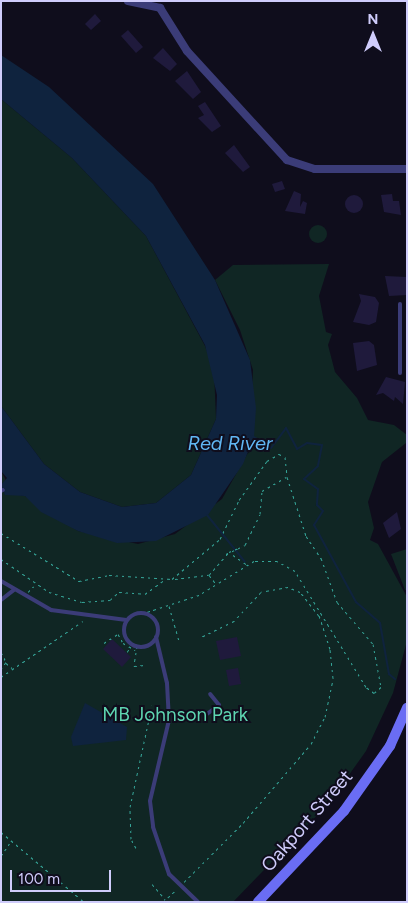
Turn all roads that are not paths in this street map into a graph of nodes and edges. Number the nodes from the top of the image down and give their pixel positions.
1 (128, 1) edge
2 (162, 4) edge
3 (407, 170) edge
4 (400, 304) dead end
5 (400, 334) junction
6 (407, 335) edge
7 (400, 373) dead end
8 (1, 581) edge
9 (14, 590) junction
10 (1, 600) edge
11 (126, 620) junction
12 (156, 637) junction
13 (210, 694) dead end
14 (407, 708) edge
15 (207, 714) dead end
16 (198, 902) edge
17 (258, 902) edge

1 - 2 street
2 - 3 street
4 - 5 lane
5 - 6 lane
5 - 7 lane
8 - 9 lane
9 - 10 lane
9 - 11 lane
11 - 12 lane
11 - 12 lane
12 - 16 lane
13 - 15 lane
14 - 17 street, Oakport Street

